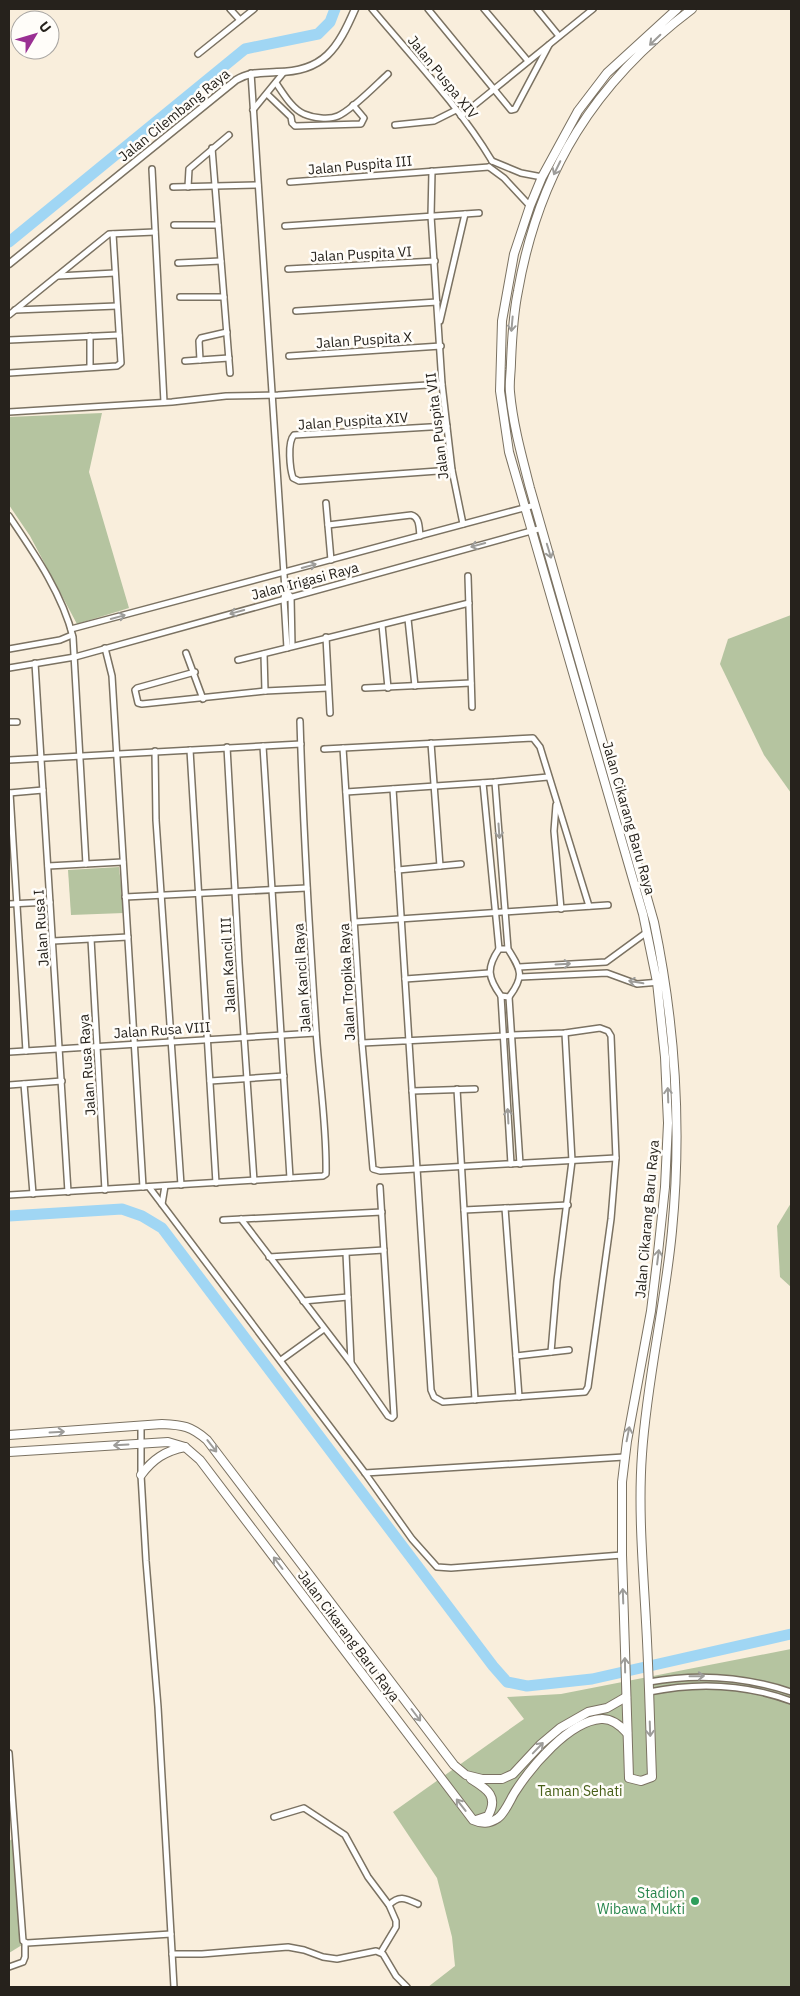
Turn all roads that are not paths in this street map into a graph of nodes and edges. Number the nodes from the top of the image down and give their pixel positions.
1 (230, 9) edge
2 (254, 9) edge
3 (355, 9) edge
4 (372, 9) edge
5 (428, 9) edge
6 (484, 9) edge
7 (537, 9) edge
8 (593, 9) edge
9 (677, 9) edge
10 (692, 9) edge
11 (240, 20) junction
12 (559, 36) junction
13 (549, 44) junction
14 (198, 54) dead end
15 (528, 62) junction
16 (284, 72) junction
17 (251, 73) junction
18 (388, 74) dead end
19 (276, 83) junction
20 (494, 89) junction
21 (267, 94) junction
22 (353, 105) junction
23 (253, 110) junction
24 (298, 110) junction
25 (456, 110) junction
26 (461, 116) junction
27 (291, 117) junction
28 (395, 124) dead end
29 (229, 135) dead end
30 (212, 148) junction
31 (490, 164) junction
32 (152, 169) dead end
33 (432, 171) junction
34 (542, 177) junction
35 (290, 182) dead end
36 (258, 185) junction
37 (215, 186) junction
38 (173, 187) dead end
39 (188, 187) junction
40 (530, 206) junction
41 (479, 213) dead end
42 (465, 214) junction
43 (432, 216) junction
44 (174, 225) dead end
45 (218, 225) junction
46 (284, 226) dead end
47 (155, 232) junction
48 (113, 234) junction
49 (221, 261) junction
50 (435, 261) junction
51 (9, 264) edge
52 (178, 264) dead end
53 (288, 269) dead end
54 (115, 272) junction
55 (57, 276) junction
56 (224, 297) junction
57 (180, 298) dead end
58 (437, 302) junction
59 (117, 306) junction
60 (14, 310) junction
61 (296, 311) dead end
62 (9, 315) edge
63 (439, 325) junction
64 (227, 332) junction
65 (119, 335) junction
66 (90, 336) junction
67 (9, 340) edge
68 (441, 346) junction
69 (288, 356) dead end
70 (229, 358) junction
71 (200, 360) junction
72 (185, 361) dead end
73 (90, 367) junction
74 (9, 373) edge
75 (230, 373) dead end
76 (442, 384) junction
77 (272, 396) junction
78 (164, 402) junction
79 (9, 412) edge
80 (447, 426) junction
81 (452, 470) junction
82 (530, 488) junction
83 (519, 489) junction
84 (326, 502) dead end
85 (535, 505) junction
86 (525, 508) junction
87 (9, 516) edge
88 (464, 524) junction
89 (328, 525) junction
90 (542, 528) junction
91 (532, 531) junction
92 (420, 536) junction
93 (331, 560) junction
94 (284, 572) junction
95 (468, 576) dead end
96 (285, 590) junction
97 (291, 597) junction
98 (284, 599) junction
99 (469, 603) junction
100 (408, 619) junction
101 (382, 625) junction
102 (71, 629) junction
103 (73, 636) junction
104 (326, 637) junction
105 (290, 647) junction
106 (10, 648) edge
107 (105, 648) junction
108 (186, 652) dead end
109 (264, 654) junction
110 (75, 656) junction
111 (238, 660) dead end
112 (35, 664) junction
113 (9, 668) edge
114 (195, 672) junction
115 (471, 683) junction
116 (414, 686) junction
117 (328, 688) junction
118 (365, 688) dead end
119 (388, 688) junction
120 (265, 691) junction
121 (203, 699) junction
122 (472, 707) dead end
123 (330, 713) dead end
124 (300, 721) dead end
125 (9, 722) edge
126 (17, 722) dead end
127 (431, 743) junction
128 (301, 744) junction
129 (263, 746) junction
130 (227, 748) junction
131 (343, 748) junction
132 (190, 750) junction
133 (324, 750) dead end
134 (154, 751) junction
135 (116, 753) junction
136 (78, 756) junction
137 (41, 758) junction
138 (9, 760) edge
139 (548, 777) junction
140 (496, 782) junction
141 (483, 783) junction
142 (434, 786) junction
143 (393, 789) junction
144 (43, 790) junction
145 (346, 792) junction
146 (10, 793) edge
147 (556, 804) junction
148 (123, 862) junction
149 (86, 864) junction
150 (461, 864) dead end
151 (48, 866) junction
152 (440, 866) junction
153 (398, 870) junction
154 (307, 888) junction
155 (272, 890) junction
156 (235, 892) junction
157 (198, 894) junction
158 (162, 895) junction
159 (126, 897) junction
160 (50, 902) junction
161 (9, 904) edge
162 (17, 904) junction
163 (608, 905) dead end
164 (589, 906) junction
165 (560, 909) junction
166 (495, 912) junction
167 (505, 912) junction
168 (401, 919) junction
169 (355, 922) junction
170 (647, 932) junction
171 (128, 937) junction
172 (91, 939) junction
173 (53, 941) junction
174 (659, 944) junction
175 (650, 946) junction
176 (499, 949) junction
177 (508, 949) junction
178 (606, 962) junction
179 (520, 967) junction
180 (490, 973) junction
181 (607, 973) junction
182 (520, 977) junction
183 (405, 980) junction
184 (661, 982) junction
185 (502, 996) junction
186 (509, 997) junction
187 (316, 1032) junction
188 (565, 1033) junction
189 (281, 1034) junction
190 (512, 1035) junction
191 (244, 1036) junction
192 (504, 1036) junction
193 (207, 1038) junction
194 (409, 1040) junction
195 (172, 1042) junction
196 (362, 1043) junction
197 (135, 1044) junction
198 (97, 1046) junction
199 (61, 1049) junction
200 (26, 1051) junction
201 (9, 1052) edge
202 (284, 1076) junction
203 (247, 1079) junction
204 (62, 1081) junction
205 (210, 1081) junction
206 (24, 1084) junction
207 (9, 1085) edge
208 (457, 1089) junction
209 (475, 1089) dead end
210 (412, 1092) junction
211 (616, 1158) junction
212 (572, 1161) junction
213 (511, 1164) junction
214 (520, 1164) junction
215 (461, 1167) junction
216 (417, 1169) junction
217 (290, 1178) junction
218 (254, 1180) junction
219 (216, 1183) junction
220 (180, 1185) junction
221 (165, 1186) junction
222 (146, 1187) junction
223 (380, 1187) dead end
224 (105, 1190) junction
225 (68, 1192) junction
226 (33, 1194) junction
227 (9, 1195) edge
228 (162, 1204) junction
229 (568, 1205) junction
230 (506, 1208) junction
231 (464, 1210) junction
232 (382, 1212) junction
233 (241, 1219) junction
234 (224, 1220) dead end
235 (384, 1250) junction
236 (346, 1252) junction
237 (269, 1256) junction
238 (348, 1297) junction
239 (303, 1301) junction
240 (324, 1328) junction
241 (569, 1350) dead end
242 (551, 1352) junction
243 (516, 1356) junction
244 (281, 1360) junction
245 (351, 1363) junction
246 (519, 1397) junction
247 (475, 1400) junction
248 (141, 1426) junction
249 (9, 1435) edge
250 (142, 1444) junction
251 (185, 1447) junction
252 (9, 1452) edge
253 (624, 1457) junction
254 (365, 1473) junction
255 (141, 1475) junction
256 (622, 1555) junction
257 (649, 1682) junction
258 (649, 1692) junction
259 (791, 1692) edge
260 (626, 1696) junction
261 (791, 1702) edge
262 (628, 1733) junction
263 (9, 1753) edge
264 (466, 1775) junction
265 (274, 1817) dead end
266 (473, 1820) junction
267 (418, 1904) dead end
268 (389, 1905) junction
269 (171, 1934) junction
270 (25, 1943) junction
271 (380, 1952) junction
272 (172, 1954) junction
273 (9, 1967) edge
274 (174, 1987) edge
275 (406, 1987) edge

1 - 11 street
2 - 11 street
3 - 16 street, Jalan Cilembang Raya
4 - 25 street, Jalan Puspa XIV
5 - 20 street
6 - 15 street
7 - 12 street
8 - 12 street
9 - 34 main road, Jalan Cikarang Baru Raya
10 -> 82 main road, Jalan Cikarang Baru Raya
11 - 14 street
12 - 13 street
13 - 15 street
13 - 20 street
15 - 20 street
16 - 17 street, Jalan Cilembang Raya
16 - 19 street
17 - 23 street
17 - 51 street, Jalan Cilembang Raya
18 - 22 street
19 - 21 street
19 - 24 street
20 - 26 street
21 - 23 street
21 - 27 street
22 - 24 street
22 - 27 street
23 - 36 street
24 - 27 street
25 - 26 street, Jalan Puspa XIV
25 - 28 street
26 - 31 street, Jalan Puspa XIV
29 - 30 street
30 - 37 street
30 - 39 street
31 - 33 street, Jalan Puspita III
31 - 34 street
31 - 40 street
32 - 47 street
33 - 35 street, Jalan Puspita III
33 - 43 street, Jalan Puspita VII
34 - 40 main road, Jalan Cikarang Baru Raya
36 - 37 street
36 - 77 street
37 - 39 street
37 - 45 street
38 - 39 street
40 - 83 main road, Jalan Cikarang Baru Raya
41 - 42 street
42 - 43 street
42 - 63 street, Jalan Puspita VII
43 - 46 street
43 - 50 street, Jalan Puspita VII
44 - 45 street
45 - 49 street
47 - 48 street
47 - 78 street
48 - 54 street
48 - 55 street
49 - 52 street
49 - 56 street
50 - 53 street, Jalan Puspita VI
50 - 58 street, Jalan Puspita VII
54 - 55 street
54 - 59 street
55 - 60 street
56 - 57 street
56 - 64 street
58 - 61 street
58 - 63 street, Jalan Puspita VII
59 - 60 street
59 - 65 street
60 - 62 street
63 - 68 street, Jalan Puspita VII
64 - 70 street
64 - 71 street
65 - 66 street
65 - 73 street
66 - 67 street
66 - 73 street
68 - 69 street, Jalan Puspita X
68 - 76 street, Jalan Puspita VII
70 - 71 street
70 - 75 street
71 - 72 street
73 - 74 street
76 - 77 street
76 - 80 street, Jalan Puspita VII
77 - 78 street
77 - 94 street
78 - 79 street
80 - 81 street, Jalan Puspita VII
80 - 81 street, Jalan Puspita XIV
81 - 88 street, Jalan Puspita VII
82 - 83 main road
82 - 85 main road, Jalan Cikarang Baru Raya
83 - 86 main road, Jalan Cikarang Baru Raya
84 - 89 street
85 - 86 street, Jalan Irigasi Raya
85 - 90 main road, Jalan Cikarang Baru Raya
86 - 88 street, Jalan Irigasi Raya
86 - 91 main road, Jalan Cikarang Baru Raya
87 - 102 street
88 - 92 street, Jalan Irigasi Raya
89 - 92 street
89 - 93 street
90 - 91 street, Jalan Irigasi Raya
90 -> 174 main road, Jalan Cikarang Baru Raya
91 -> 97 street, Jalan Irigasi Raya
91 - 170 main road, Jalan Cikarang Baru Raya
92 - 93 street, Jalan Irigasi Raya
94 -> 93 street, Jalan Irigasi Raya
94 - 96 street
102 -> 94 street, Jalan Irigasi Raya
95 - 99 street
96 - 97 street
96 - 98 street
97 - 98 street, Jalan Irigasi Raya
97 - 105 street
98 - 105 street
98 -> 107 street, Jalan Irigasi Raya
99 - 100 street
99 - 115 street
100 - 101 street
100 - 116 street
101 - 104 street
101 - 119 street
102 - 103 street
103 - 106 street
103 - 110 street
104 - 105 street
104 - 117 street
105 - 109 street
107 - 110 street, Jalan Irigasi Raya
107 - 135 street
108 - 114 street
109 - 111 street
109 - 120 street
110 - 112 street, Jalan Irigasi Raya
110 - 136 street
112 - 113 street, Jalan Irigasi Raya
112 - 137 street, Jalan Rusa I
114 - 121 street
114 - 121 street
115 - 116 street
115 - 122 street
116 - 119 street
117 - 120 street
117 - 123 street
118 - 119 street
120 - 121 street
124 - 128 street, Jalan Kancil Raya
125 - 126 street
127 - 131 street
127 - 139 street
127 - 142 street
128 - 129 street
128 - 154 street, Jalan Kancil Raya
129 - 130 street
129 - 155 street
130 - 132 street
130 - 156 street, Jalan Kancil III
131 - 133 street
131 - 145 street, Jalan Tropika Raya
132 - 134 street
132 - 157 street
134 - 135 street
134 - 158 street
135 - 136 street
135 - 148 street
136 - 137 street
136 - 149 street
137 - 138 street
137 - 144 street, Jalan Rusa I
139 - 140 street
139 - 147 street
140 - 141 street
140 -> 167 street
141 - 142 street
141 - 166 street
142 - 143 street
142 - 152 street
143 - 145 street
143 - 153 street
144 - 146 street
144 - 151 street, Jalan Rusa I
145 - 169 street, Jalan Tropika Raya
146 - 162 street
147 - 164 street
147 - 165 street
148 - 149 street
148 - 159 street
149 - 151 street
150 - 152 street
151 - 160 street, Jalan Rusa I
152 - 153 street
153 - 168 street
154 - 155 street
154 - 187 street, Jalan Kancil Raya
155 - 156 street
155 - 189 street
156 - 157 street
156 - 191 street, Jalan Kancil III
157 - 158 street
157 - 193 street
158 - 159 street
158 - 195 street
159 - 171 street
160 - 162 street
160 - 173 street, Jalan Rusa I
161 - 162 street
162 - 200 street
163 - 164 street
164 - 165 street
165 - 167 street
166 - 167 street
166 - 168 street
166 - 176 street
167 - 177 street
168 - 169 street
168 - 183 street
169 - 196 street, Jalan Tropika Raya
170 - 175 main road, Jalan Cikarang Baru Raya
170 - 178 street
171 - 172 street
171 - 197 street
172 - 173 street
172 - 198 street, Jalan Rusa Raya
173 - 199 street, Jalan Rusa I
174 - 175 main road
174 - 184 main road, Jalan Cikarang Baru Raya
175 - 184 main road, Jalan Cikarang Baru Raya
176 - 177 street
176 - 180 street
177 - 179 street
179 -> 178 street
178 - 181 street
179 - 182 street
180 - 183 street
180 - 185 street
181 - 182 street
184 -> 181 street
182 - 186 street
183 - 194 street
253 -> 184 main road, Jalan Cikarang Baru Raya
184 - 257 main road, Jalan Cikarang Baru Raya
185 - 186 street
185 - 192 street
186 - 190 street
187 - 189 street, Jalan Rusa VIII
187 - 217 street, Jalan Kancil Raya
188 - 190 street
188 - 211 street
188 - 212 street
189 - 191 street, Jalan Rusa VIII
189 - 202 street
190 - 192 street
190 - 214 street
191 - 193 street, Jalan Rusa VIII
191 - 203 street, Jalan Kancil III
192 - 194 street
213 -> 192 street
193 - 195 street, Jalan Rusa VIII
193 - 205 street
194 - 196 street
194 - 210 street
195 - 197 street, Jalan Rusa VIII
195 - 220 street
196 - 216 street, Jalan Tropika Raya
197 - 198 street, Jalan Rusa VIII
197 - 222 street
198 - 199 street, Jalan Rusa VIII
198 - 224 street, Jalan Rusa Raya
199 - 200 street, Jalan Rusa VIII
199 - 204 street, Jalan Rusa I
200 - 201 street, Jalan Rusa VIII
202 - 203 street
202 - 217 street
203 - 205 street
203 - 218 street, Jalan Kancil III
204 - 206 street
204 - 225 street, Jalan Rusa I
205 - 219 street
206 - 207 street
206 - 226 street
208 - 209 street
208 - 210 street
208 - 215 street
210 - 216 street
211 - 212 street
211 - 246 street
212 - 214 street
212 - 229 street
213 - 214 street
213 - 215 street
215 - 216 street
215 - 231 street
216 - 247 street
217 - 218 street
218 - 219 street
219 - 220 street
220 - 221 street
221 - 222 street
221 - 228 street
222 - 224 street
222 - 228 street
223 - 232 street
224 - 225 street
225 - 226 street
226 - 227 street
228 - 244 street
229 - 230 street
229 - 242 street
230 - 231 street
230 - 243 street
231 - 247 street
232 - 233 street
232 - 235 street
233 - 234 street
233 - 237 street
235 - 236 street
235 - 245 street
236 - 237 street
236 - 238 street
237 - 239 street
238 - 239 street
238 - 245 street
239 - 240 street
240 - 244 street
240 - 245 street
241 - 242 street
242 - 243 street
243 - 246 street
244 - 254 street
246 - 247 street
249 -> 248 main road, Jalan Cikarang Baru Raya
248 - 250 street
248 -> 264 main road, Jalan Cikarang Baru Raya
250 - 251 main road
250 -> 252 main road
250 - 255 street
251 - 255 main road
266 -> 251 main road, Jalan Cikarang Baru Raya
253 - 254 street
253 - 256 main road, Jalan Cikarang Baru Raya
254 - 256 street
255 - 269 street
260 -> 256 main road, Jalan Cikarang Baru Raya
257 - 258 main road, Jalan Cikarang Baru Raya
257 -> 259 street
258 - 261 street
258 -> 262 main road, Jalan Cikarang Baru Raya
260 - 262 main road, Jalan Cikarang Baru Raya
264 -> 260 main road
262 - 266 main road
263 - 270 street
264 - 266 main road, Jalan Cikarang Baru Raya
265 - 268 street
267 - 268 street
268 - 271 street
269 - 270 street
269 - 272 street
270 - 273 street
271 - 272 street
271 - 275 street
272 - 274 street

